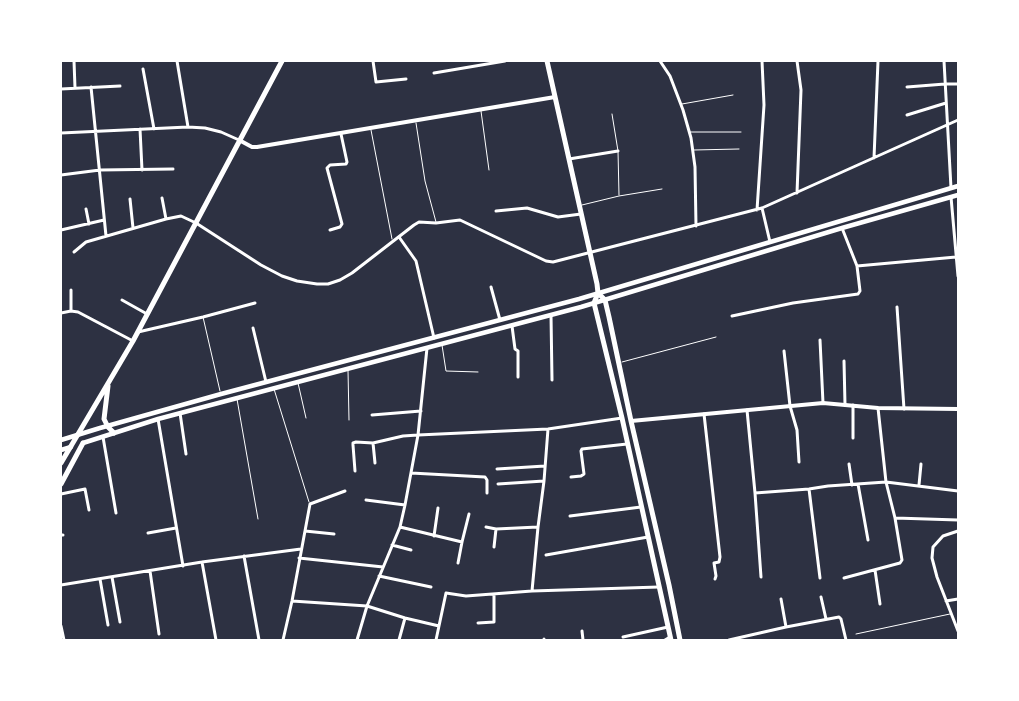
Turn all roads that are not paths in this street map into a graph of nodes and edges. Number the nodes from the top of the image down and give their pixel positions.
1 (74, 61) edge
2 (177, 61) edge
3 (274, 61) edge
4 (373, 61) edge
5 (472, 61) edge
6 (505, 61) edge
7 (547, 61) edge
8 (660, 61) edge
9 (762, 61) edge
10 (796, 61) edge
11 (878, 61) edge
12 (944, 61) edge
13 (281, 63) edge
14 (473, 67) junction
15 (143, 69) dead end
16 (434, 73) dead end
17 (406, 79) dead end
18 (945, 84) junction
19 (958, 84) edge
20 (120, 86) dead end
21 (91, 87) junction
22 (75, 88) junction
23 (907, 88) dead end
24 (61, 89) edge
25 (733, 94) dead end
26 (555, 97) junction
27 (946, 103) junction
28 (681, 104) junction
29 (480, 110) junction
30 (612, 114) dead end
31 (907, 115) dead end
32 (958, 120) edge
33 (415, 121) junction
34 (947, 125) junction
35 (188, 127) junction
36 (154, 128) junction
37 (140, 129) junction
38 (371, 129) junction
39 (95, 130) junction
40 (690, 132) junction
41 (742, 132) dead end
42 (61, 133) edge
43 (341, 134) junction
44 (239, 140) junction
45 (739, 149) dead end
46 (693, 150) junction
47 (618, 151) junction
48 (874, 158) junction
49 (569, 159) junction
50 (173, 169) dead end
51 (100, 170) junction
52 (142, 170) junction
53 (489, 170) dead end
54 (61, 175) edge
55 (958, 186) edge
56 (951, 188) junction
57 (662, 189) dead end
58 (797, 193) junction
59 (958, 195) edge
60 (619, 196) junction
61 (951, 197) junction
62 (162, 198) dead end
63 (130, 199) dead end
64 (579, 206) junction
65 (762, 208) junction
66 (86, 209) dead end
67 (757, 210) junction
68 (496, 211) dead end
69 (581, 214) junction
70 (166, 218) junction
71 (104, 220) junction
72 (196, 223) junction
73 (436, 223) junction
74 (89, 224) junction
75 (696, 226) junction
76 (133, 228) junction
77 (842, 228) junction
78 (61, 230) edge
79 (330, 230) dead end
80 (106, 236) junction
81 (399, 238) junction
82 (393, 242) junction
83 (771, 243) junction
84 (74, 252) dead end
85 (590, 253) junction
86 (956, 258) junction
87 (857, 266) junction
88 (958, 276) edge
89 (491, 287) dead end
90 (71, 290) dead end
91 (598, 293) junction
92 (122, 300) dead end
93 (604, 300) junction
94 (594, 303) junction
95 (256, 304) dead end
96 (897, 307) dead end
97 (70, 311) junction
98 (61, 313) edge
99 (147, 314) junction
100 (551, 315) junction
101 (732, 316) dead end
102 (204, 317) junction
103 (500, 320) junction
104 (512, 326) junction
105 (253, 328) dead end
106 (138, 332) junction
107 (716, 337) dead end
108 (434, 338) junction
109 (820, 340) dead end
110 (133, 341) junction
111 (442, 344) junction
112 (427, 348) junction
113 (784, 351) dead end
114 (844, 361) dead end
115 (618, 362) junction
116 (348, 369) junction
117 (478, 372) dead end
118 (518, 377) dead end
119 (552, 380) dead end
120 (266, 382) junction
121 (298, 382) junction
122 (108, 383) junction
123 (274, 388) junction
124 (221, 394) junction
125 (237, 398) junction
126 (823, 403) junction
127 (845, 405) junction
128 (853, 405) junction
129 (790, 406) junction
130 (878, 408) junction
131 (904, 409) junction
132 (958, 409) edge
133 (747, 410) junction
134 (421, 411) junction
135 (156, 412) junction
136 (180, 413) junction
137 (704, 414) junction
138 (372, 415) dead end
139 (306, 418) dead end
140 (622, 418) junction
141 (158, 419) junction
142 (349, 420) dead end
143 (631, 421) junction
144 (100, 428) junction
145 (548, 429) junction
146 (78, 434) junction
147 (114, 434) junction
148 (418, 435) junction
149 (103, 437) junction
150 (852, 438) dead end
151 (61, 440) edge
152 (83, 443) junction
153 (373, 443) junction
154 (627, 444) junction
155 (71, 448) junction
156 (61, 450) edge
157 (61, 454) edge
158 (186, 454) dead end
159 (62, 462) edge
160 (798, 462) dead end
161 (375, 463) dead end
162 (849, 464) dead end
163 (921, 464) dead end
164 (545, 466) junction
165 (497, 469) dead end
166 (355, 471) dead end
167 (412, 473) junction
168 (571, 477) dead end
169 (544, 481) junction
170 (886, 482) junction
171 (61, 484) edge
172 (498, 484) dead end
173 (858, 484) junction
174 (852, 485) junction
175 (919, 485) junction
176 (809, 489) junction
177 (958, 490) edge
178 (345, 491) dead end
179 (487, 493) dead end
180 (755, 493) junction
181 (61, 494) edge
182 (366, 500) dead end
183 (310, 504) junction
184 (405, 505) junction
185 (641, 506) junction
186 (438, 508) dead end
187 (90, 510) dead end
188 (116, 513) dead end
189 (468, 514) dead end
190 (570, 516) dead end
191 (894, 518) junction
192 (258, 520) dead end
193 (958, 520) edge
194 (400, 527) junction
195 (486, 527) dead end
196 (538, 527) junction
197 (176, 528) junction
198 (496, 528) junction
199 (305, 531) junction
200 (958, 531) edge
201 (148, 533) dead end
202 (334, 534) dead end
203 (434, 536) junction
204 (648, 537) junction
205 (868, 540) dead end
206 (462, 542) junction
207 (392, 545) junction
208 (494, 547) dead end
209 (301, 549) junction
210 (411, 550) dead end
211 (546, 554) dead end
212 (244, 556) junction
213 (300, 558) junction
214 (202, 562) junction
215 (458, 563) dead end
216 (183, 566) junction
217 (383, 567) junction
218 (874, 570) junction
219 (150, 571) junction
220 (112, 576) junction
221 (379, 576) junction
222 (761, 577) dead end
223 (820, 578) dead end
224 (844, 578) dead end
225 (100, 579) junction
226 (715, 579) dead end
227 (61, 585) edge
228 (659, 586) junction
229 (431, 587) dead end
230 (532, 590) junction
231 (494, 594) junction
232 (821, 597) dead end
233 (781, 599) dead end
234 (958, 599) edge
235 (292, 601) junction
236 (946, 601) junction
237 (880, 604) dead end
238 (367, 606) junction
239 (951, 614) junction
240 (405, 618) junction
241 (826, 619) junction
242 (120, 622) dead end
243 (478, 623) dead end
244 (61, 626) edge
245 (108, 626) dead end
246 (438, 626) junction
247 (668, 627) junction
248 (786, 627) junction
249 (582, 631) dead end
250 (958, 631) edge
251 (159, 634) dead end
252 (856, 634) dead end
253 (623, 637) dead end
254 (669, 639) edge
255 (64, 640) edge
256 (216, 640) edge
257 (259, 640) edge
258 (283, 640) edge
259 (357, 640) edge
260 (399, 640) edge
261 (436, 640) edge
262 (583, 640) edge
263 (680, 640) edge
264 (729, 640) edge
265 (846, 640) edge

1 - 22 street
2 - 35 street
3 - 13 street
4 - 17 street
5 - 14 street
6 - 14 street
7 - 26 main road
8 - 28 street
9 - 67 street
10 - 58 street
11 - 48 street
12 - 18 street
13 - 44 main road
14 - 16 street
15 - 36 street
18 - 19 street
18 - 23 street
18 - 27 street
20 - 21 street
21 - 22 street
21 - 39 street
22 - 24 street
25 - 28 lane
26 - 29 street
26 - 49 main road
27 - 31 street
27 - 34 street
28 - 40 street
29 - 33 street
29 - 53 lane
30 - 47 lane
32 - 34 street
33 - 38 street
33 - 73 lane
34 - 48 street
34 - 56 street
35 - 36 street
35 - 44 street
36 - 37 street
37 - 39 street
37 - 52 street
38 - 43 street
38 - 82 lane
39 - 42 street
39 - 51 street
40 - 41 lane
40 - 46 street
43 - 44 street
43 - 79 street
44 - 72 main road
45 - 46 lane
46 - 75 street
47 - 49 street
47 - 60 lane
48 - 58 street
49 - 64 main road
50 - 52 street
51 - 52 street
51 - 54 street
51 - 71 street
55 - 56 main road
56 - 61 main road
56 - 83 main road
57 - 60 lane
58 - 65 street
59 - 61 main road
60 - 64 lane
61 - 77 main road
61 - 86 street
62 - 70 street
63 - 76 street
64 - 69 main road
65 - 67 street
65 - 83 street
66 - 74 street
67 - 75 street
68 - 69 street
69 - 85 main road
70 - 72 street
70 - 76 street
71 - 74 street
71 - 80 street
72 - 82 street
72 - 99 main road
73 - 81 street
73 - 85 street
74 - 78 street
75 - 85 street
76 - 80 street
77 - 87 street
77 - 93 main road
80 - 84 street
81 - 82 street
81 - 108 street
83 - 91 main road
85 - 91 main road
86 - 87 street
86 - 88 street
87 - 101 street
89 - 103 street
90 - 97 street
91 - 93 main road
91 - 94 main road
91 - 103 main road
92 - 99 street
93 - 94 main road
93 - 115 main road
94 - 100 main road
94 - 140 main road
95 - 102 street
96 - 131 street
97 - 98 street
97 - 110 street
99 - 106 main road
100 - 104 main road
100 - 119 street
102 - 106 street
102 - 124 lane
103 - 108 main road
104 - 111 main road
104 - 118 street
105 - 120 street
106 - 110 main road
107 - 115 lane
108 - 120 main road
109 - 126 street
110 - 122 main road
111 - 112 main road
111 - 117 lane
112 - 116 main road
112 - 134 street
113 - 129 street
114 - 127 street
115 - 143 main road
116 - 121 main road
116 - 142 lane
120 - 124 main road
121 - 123 main road
121 - 139 lane
122 - 146 main road
122 - 147 main road
123 - 125 main road
123 - 183 lane
124 - 135 main road
125 - 136 main road
125 - 192 lane
126 - 127 street
126 - 129 street
127 - 128 street
128 - 130 street
128 - 150 street
129 - 133 street
129 - 160 street
130 - 131 street
130 - 170 street
131 - 132 street
133 - 137 street
133 - 180 street
134 - 138 street
134 - 148 street
135 - 141 main road
135 - 144 main road
136 - 141 main road
136 - 158 street
137 - 143 street
137 - 226 street
140 - 145 street
140 - 154 main road
141 - 147 main road
141 - 197 street
143 - 263 main road
144 - 146 main road
144 - 149 main road
145 - 148 street
145 - 164 street
146 - 151 main road
146 - 152 main road
146 - 155 main road
147 - 149 main road
148 - 153 street
148 - 167 street
149 - 152 main road
149 - 188 street
152 - 155 main road
152 - 171 main road
153 - 161 street
153 - 166 street
154 - 168 street
154 - 185 main road
155 - 156 main road
155 - 159 main road
157 - 159 main road
162 - 174 street
163 - 175 street
164 - 165 street
164 - 169 street
167 - 179 street
167 - 184 street
169 - 172 street
169 - 196 street
170 - 173 street
170 - 175 street
170 - 191 street
173 - 174 street
173 - 205 street
174 - 176 street
175 - 177 street
176 - 180 street
176 - 223 street
178 - 183 street
180 - 222 street
181 - 187 street
182 - 184 street
183 - 199 street
184 - 194 street
185 - 190 street
185 - 204 main road
186 - 203 street
189 - 206 street
191 - 193 street
191 - 218 street
194 - 203 street
194 - 207 street
195 - 198 street
196 - 198 street
196 - 230 street
197 - 201 street
197 - 216 street
198 - 208 street
199 - 202 street
199 - 209 street
200 - 236 street
203 - 206 street
204 - 211 street
204 - 228 main road
206 - 215 street
207 - 210 street
207 - 217 street
209 - 212 street
209 - 213 street
212 - 214 street
212 - 257 street
213 - 217 street
213 - 235 street
214 - 216 street
214 - 256 street
216 - 219 street
217 - 221 street
218 - 224 street
218 - 237 street
219 - 220 street
219 - 251 street
220 - 225 street
220 - 242 street
221 - 229 street
221 - 238 street
225 - 227 street
225 - 245 street
228 - 230 street
228 - 247 main road
230 - 231 street
231 - 243 street
231 - 246 street
232 - 241 street
233 - 248 street
234 - 236 street
235 - 238 street
235 - 258 street
236 - 239 street
238 - 240 street
238 - 259 street
239 - 250 street
239 - 252 lane
240 - 246 street
240 - 260 street
241 - 248 street
241 - 265 street
244 - 255 street
246 - 261 street
247 - 253 street
247 - 254 main road
248 - 264 street
249 - 262 street

